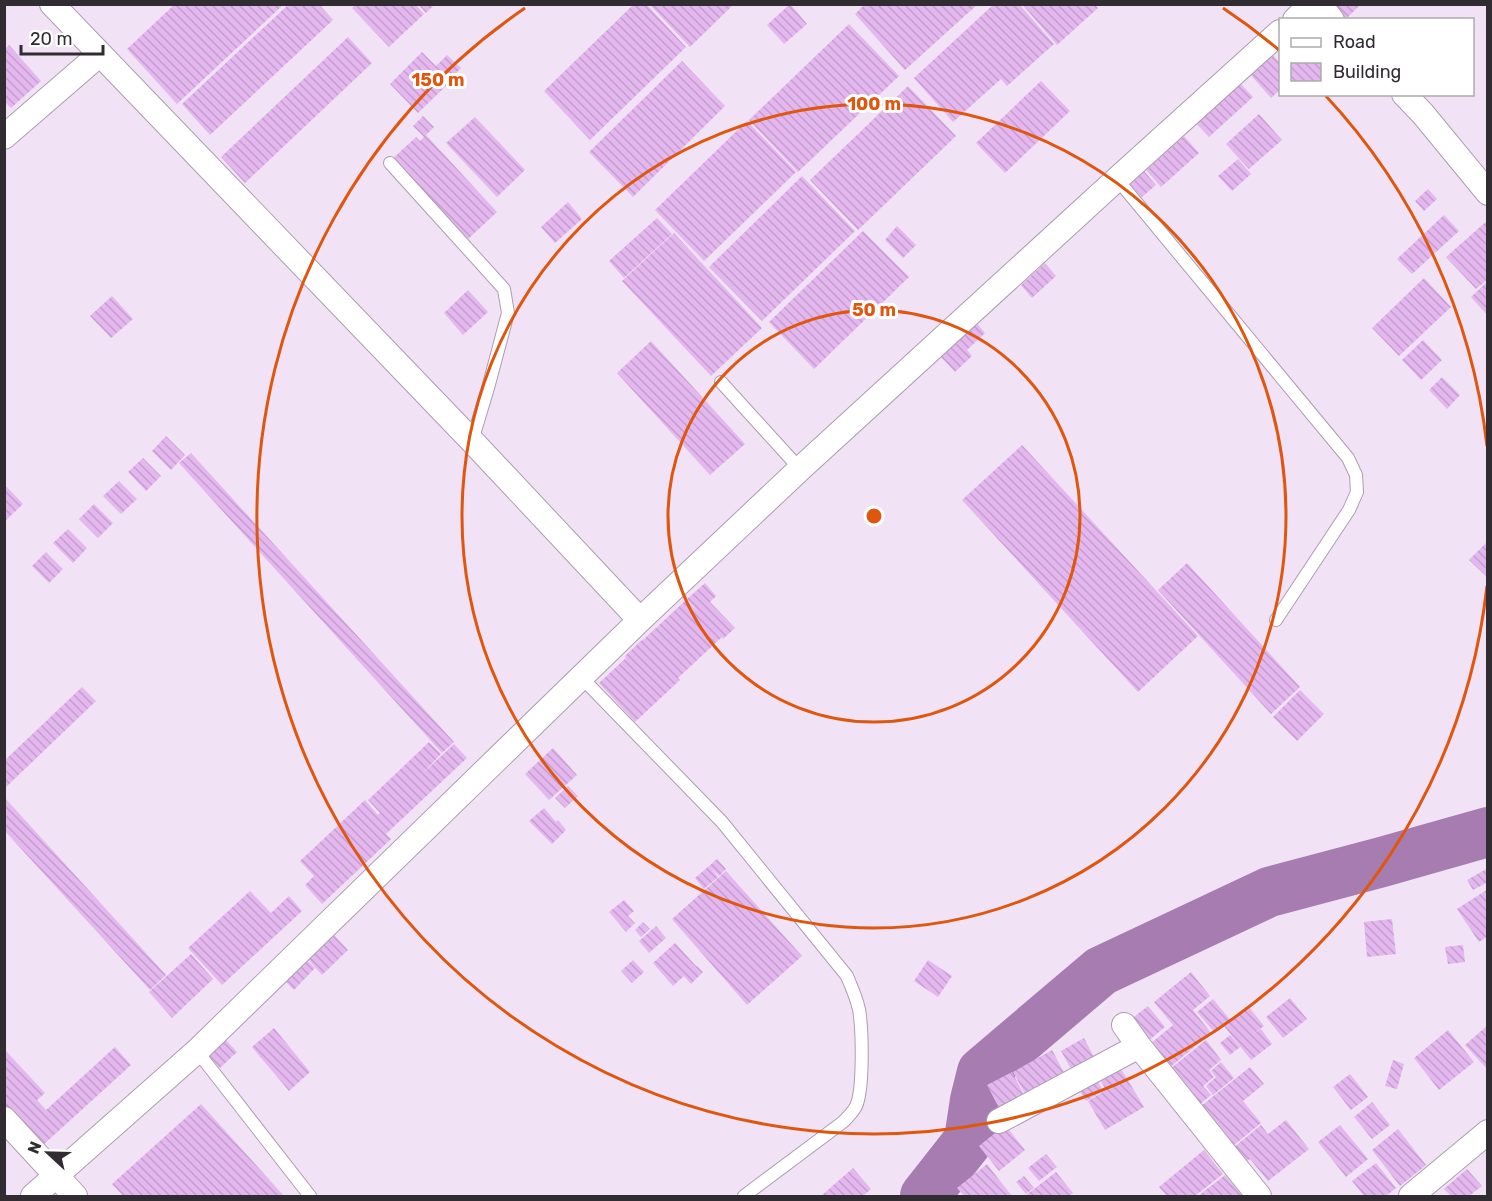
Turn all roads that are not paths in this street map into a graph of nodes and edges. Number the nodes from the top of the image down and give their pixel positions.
1 (52, 4) edge
2 (1311, 4) edge
3 (1319, 4) edge
4 (1296, 18) edge
5 (1330, 18) edge
6 (1279, 34) edge
7 (100, 54) junction
8 (1406, 96) edge
9 (4, 137) edge
10 (390, 163) dead end
11 (1117, 179) junction
12 (1488, 194) edge
13 (721, 382) dead end
14 (472, 441) junction
15 (800, 469) junction
16 (640, 620) junction
17 (1276, 620) dead end
18 (581, 677) junction
19 (1124, 1025) dead end
20 (1138, 1046) junction
21 (197, 1050) junction
22 (4, 1119) edge
23 (999, 1121) dead end
24 (1488, 1132) edge
25 (57, 1175) junction
26 (33, 1197) edge
27 (75, 1197) edge
28 (310, 1197) edge
29 (744, 1197) edge
30 (1259, 1197) edge
31 (1411, 1197) edge

1 - 7 street
2 - 4 street
3 - 5 street
6 - 11 street
7 - 9 street
7 - 14 street
8 - 12 street
10 - 14 lane
11 - 15 street
11 - 17 lane
13 - 15 lane
14 - 16 street
15 - 16 street
16 - 18 street
18 - 21 street
18 - 29 lane
19 - 20 street
20 - 23 street
20 - 30 street
21 - 25 street
21 - 28 lane
22 - 25 street
24 - 31 street
25 - 26 street
25 - 27 street

